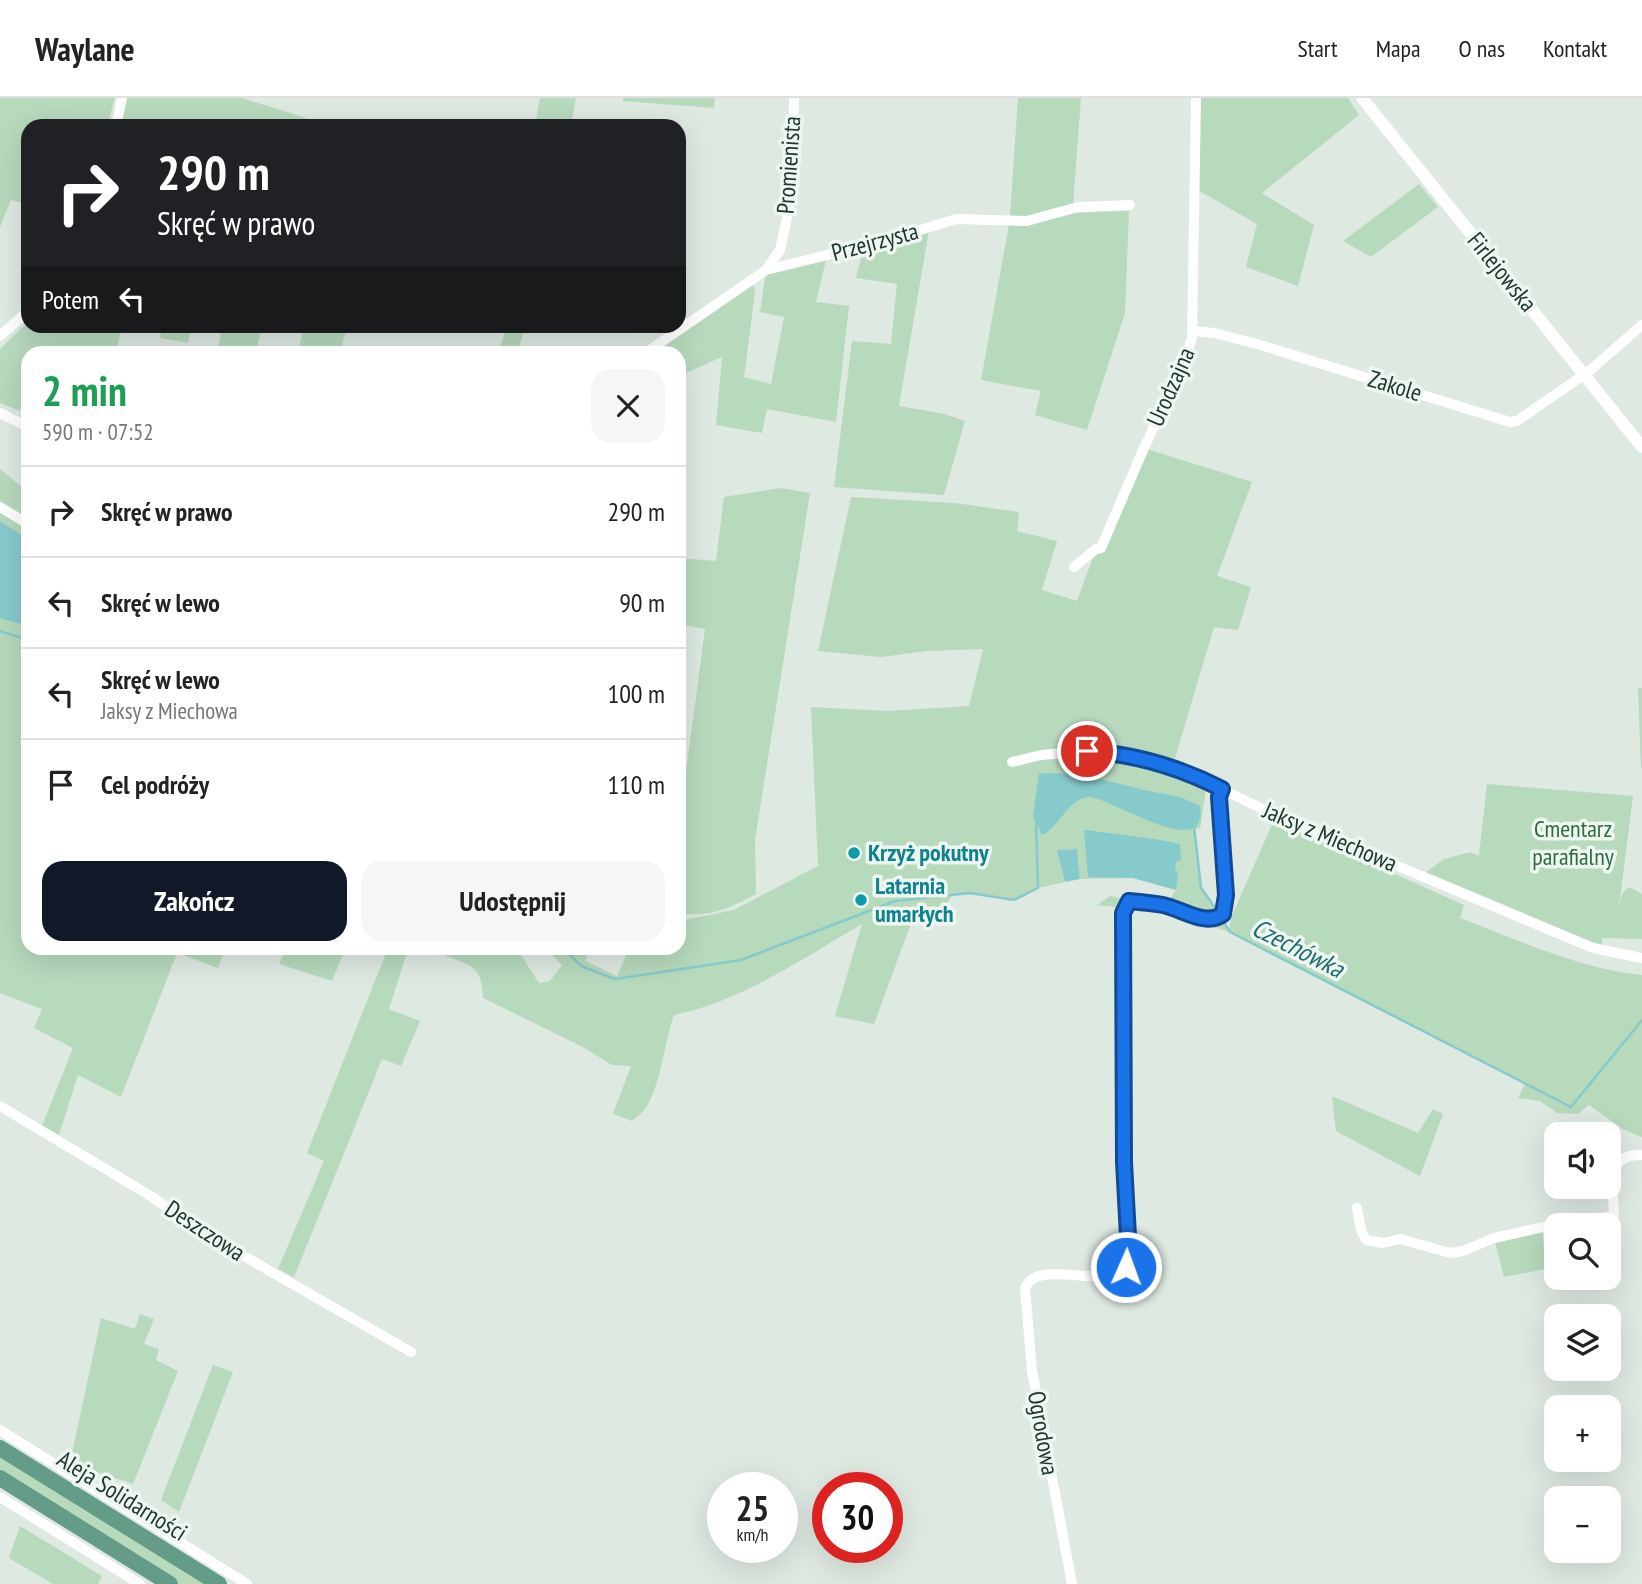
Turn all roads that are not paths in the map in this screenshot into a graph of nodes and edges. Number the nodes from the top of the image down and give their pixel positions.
1 (122, 98) edge
2 (794, 98) edge
3 (1196, 98) edge
4 (1362, 98) edge
5 (118, 119) edge
6 (1130, 205) dead end
7 (766, 270) junction
8 (21, 317) edge
9 (686, 325) edge
10 (1642, 325) edge
11 (1193, 331) junction
12 (674, 333) edge
13 (0, 336) edge
14 (656, 346) edge
15 (1585, 374) junction
16 (0, 413) edge
17 (21, 424) edge
18 (1642, 447) edge
19 (0, 507) edge
20 (21, 520) edge
21 (1074, 567) dead end
22 (1012, 762) dead end
23 (1222, 789) junction
24 (1642, 958) edge
25 (0, 1106) edge
26 (1642, 1155) edge
27 (1357, 1208) dead end
28 (411, 1352) dead end
29 (0, 1430) edge
30 (0, 1448) edge
31 (0, 1478) edge
32 (0, 1497) edge
33 (140, 1584) edge
34 (170, 1584) edge
35 (219, 1584) edge
36 (247, 1584) edge
37 (1072, 1584) edge

1 - 5 street
2 - 7 street, Promienista
3 - 11 street, Urodzajna
4 - 15 street, Firlejowska
6 - 7 street, Przejrzysta
7 - 9 street, Przejrzysta
8 - 13 street
10 - 15 street, Zakole
11 - 15 street, Zakole
11 - 21 street, Urodzajna
12 - 14 street, Przejrzysta
15 - 18 street, Firlejowska
16 - 17 street
19 - 20 street
22 - 23 street, Jaksy z Miechowa
23 - 24 street, Jaksy z Miechowa
23 - 37 street, Ogrodowa
25 - 28 street, Deszczowa
26 - 27 street
29 - 36 street
30 - 35 main road, Aleja Solidarności
31 - 34 main road, Aleja Solidarności
32 - 33 street

